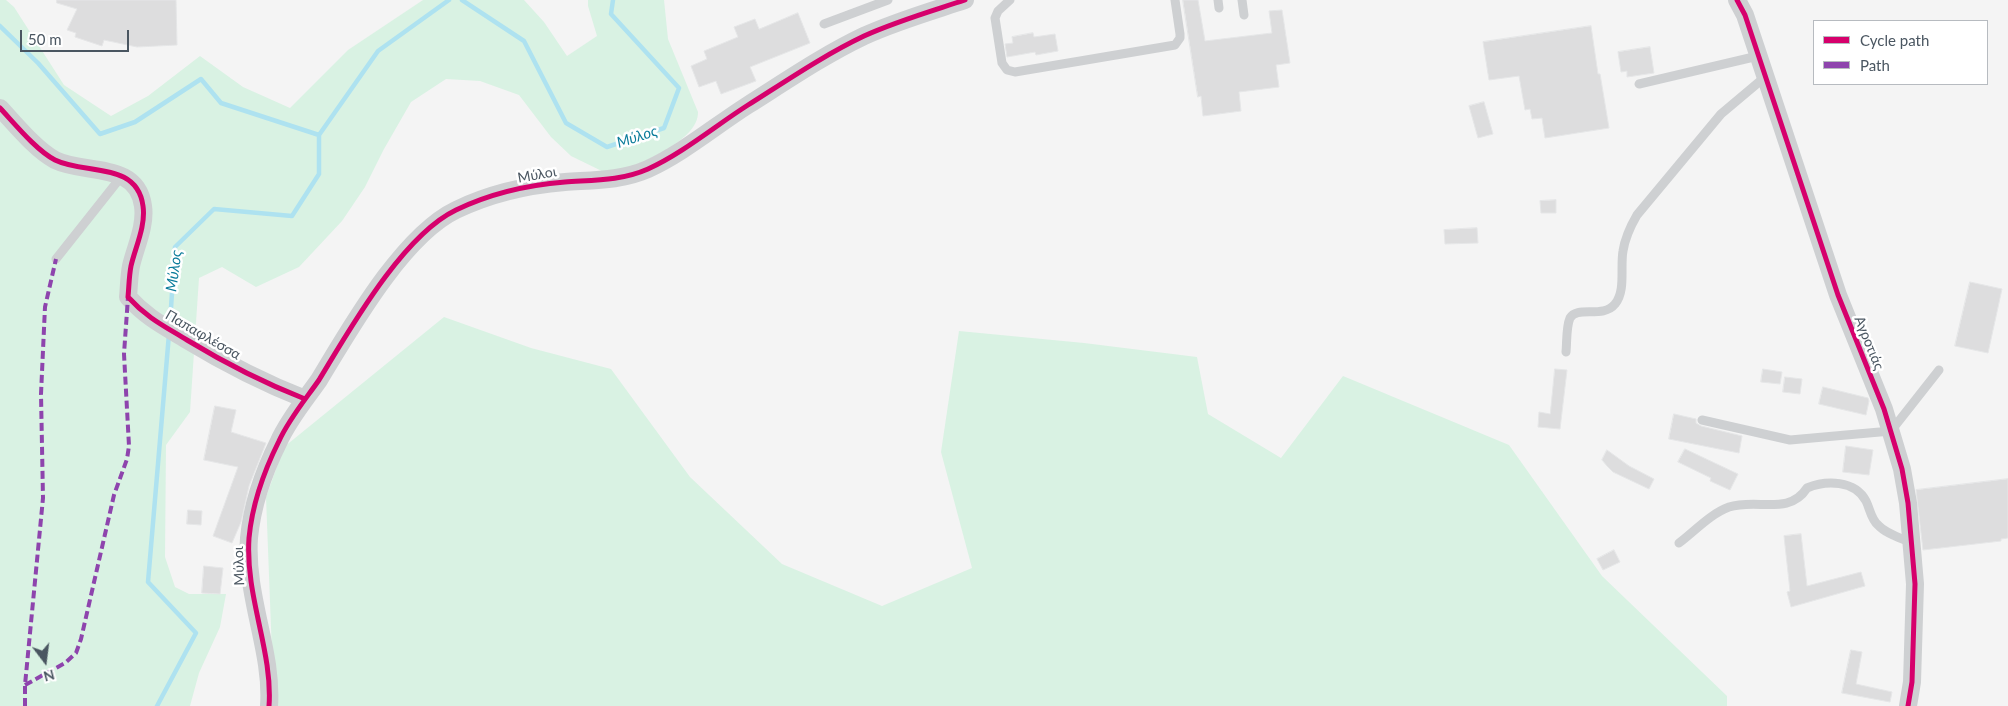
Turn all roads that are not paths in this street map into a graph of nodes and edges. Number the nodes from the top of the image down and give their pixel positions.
1 (888, 0) edge
2 (965, 0) edge
3 (1010, 0) edge
4 (1175, 0) edge
5 (1242, 0) edge
6 (1737, 0) edge
7 (946, 3) edge
8 (1244, 15) dead end
9 (824, 24) dead end
10 (1758, 56) junction
11 (1765, 77) junction
12 (1639, 84) dead end
13 (0, 108) edge
14 (121, 177) junction
15 (56, 259) dead end
16 (1566, 352) dead end
17 (1939, 370) dead end
18 (305, 399) junction
19 (1702, 420) dead end
20 (1891, 432) junction
21 (1679, 543) dead end
22 (1912, 543) junction
23 (269, 706) edge
24 (1908, 706) edge

1 - 9 lane
2 - 7 street, Μύλοι
3 - 4 lane
5 - 8 lane
6 - 10 street, Αγροτιάς
7 - 18 street, Μύλοι
10 - 11 street, Αγροτιάς
10 - 12 lane
11 - 16 lane
11 - 20 street, Αγροτιάς
13 - 14 street, Παπαφλέσσα
14 - 15 lane
14 - 18 street, Παπαφλέσσα
17 - 20 lane
18 - 23 street, Μύλοι
19 - 20 lane
20 - 22 street, Αγροτιάς
21 - 22 lane
22 - 24 street, Αγροτιάς

